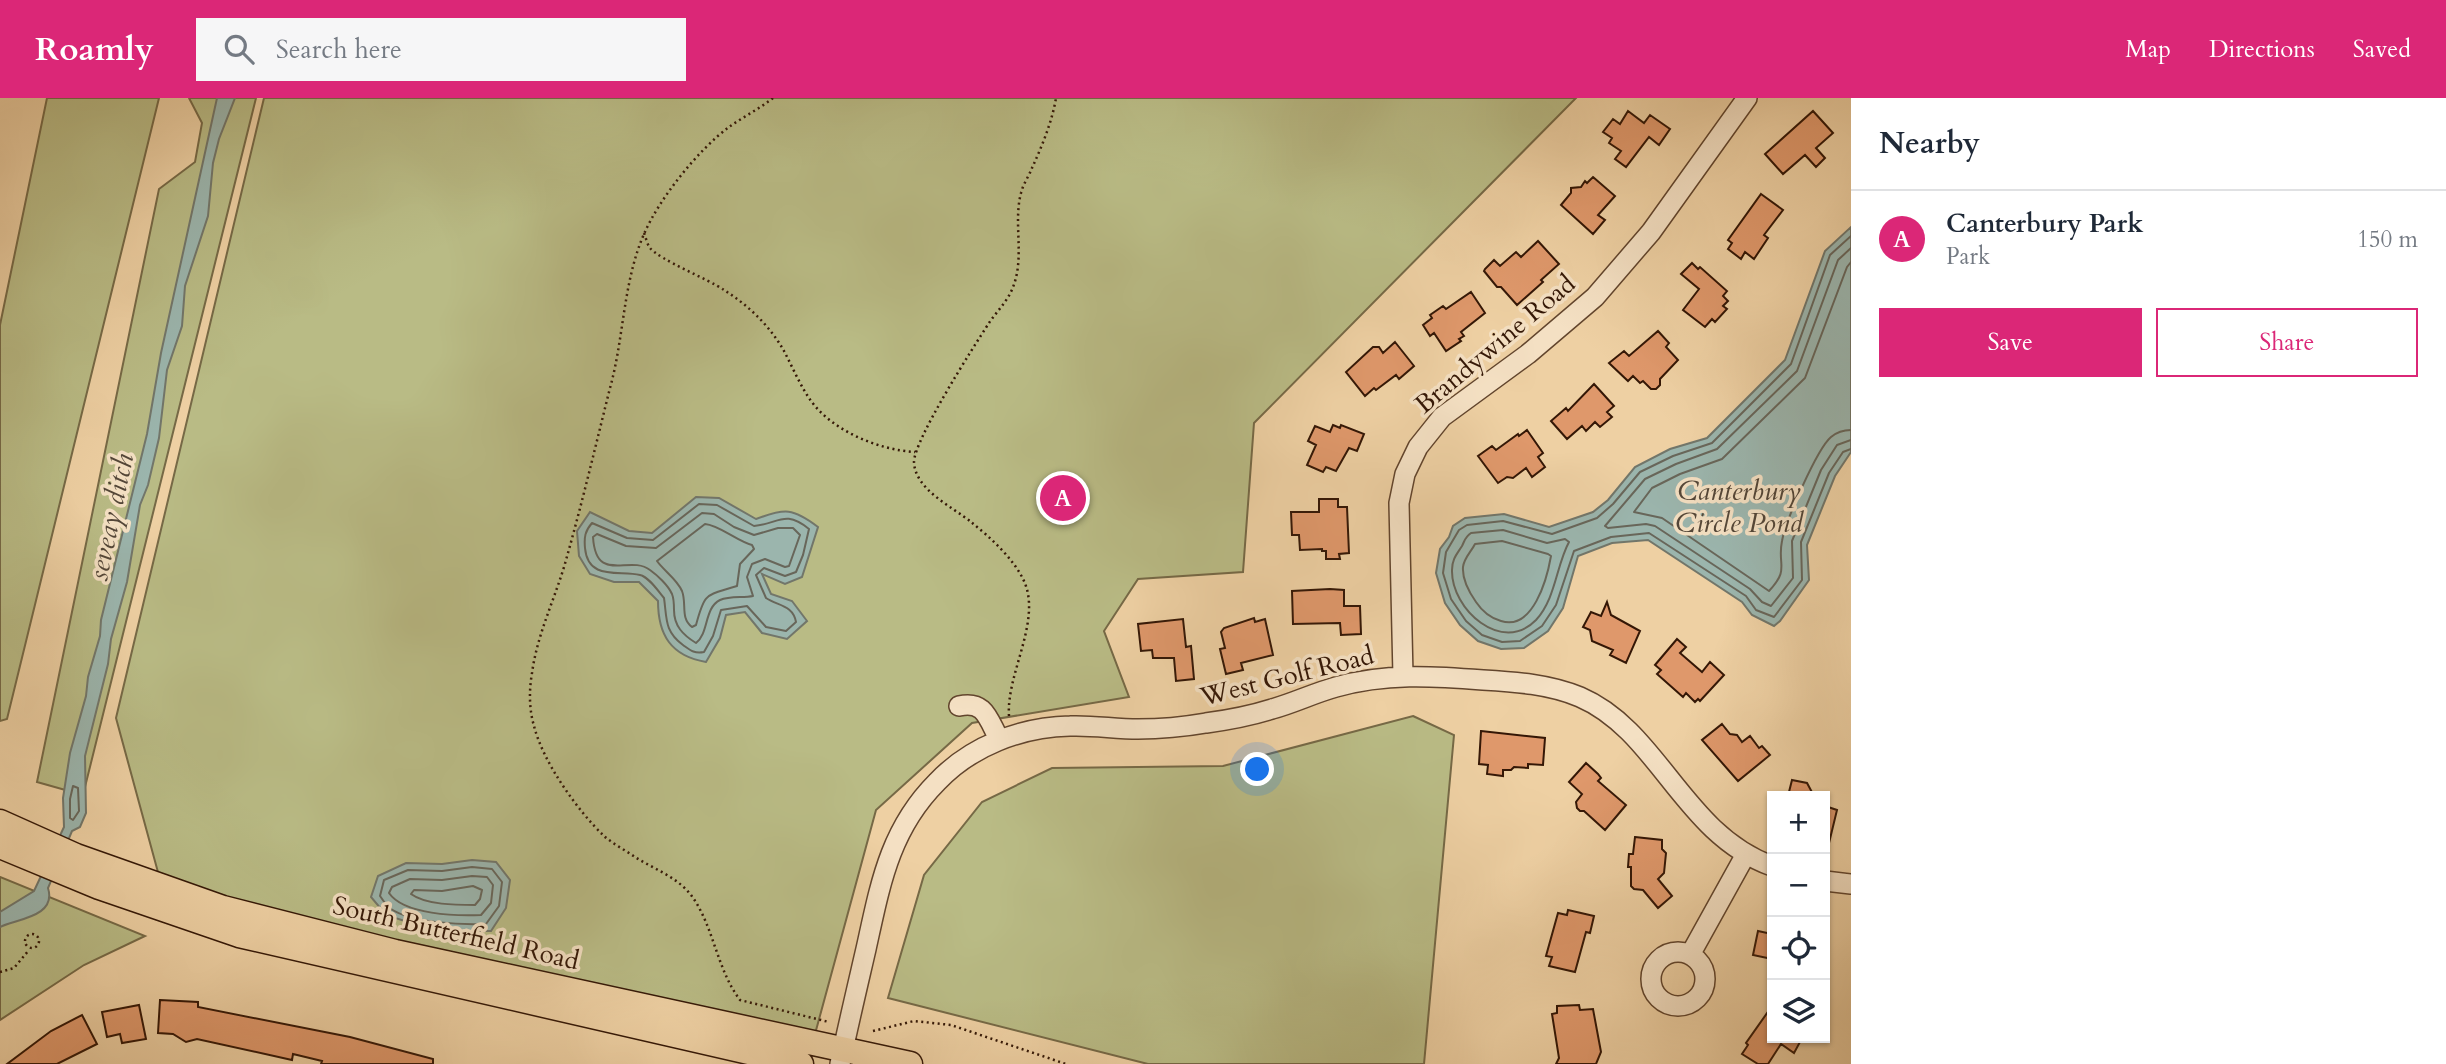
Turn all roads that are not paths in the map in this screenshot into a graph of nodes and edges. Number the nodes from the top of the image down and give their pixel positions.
1 (1747, 98) edge
2 (1404, 676) junction
3 (959, 706) dead end
4 (999, 739) junction
5 (0, 822) edge
6 (0, 846) edge
7 (1746, 854) junction
8 (56, 858) junction
9 (1767, 864) edge
10 (1830, 882) edge
11 (1851, 884) edge
12 (1690, 955) dead end
13 (841, 1058) edge
14 (801, 1064) edge
15 (910, 1064) edge

1 - 2 street, Brandywine Road
2 - 4 street, West Golf Road
2 - 7 street, West Golf Road
3 - 4 street
4 - 13 street, West Golf Road
5 - 8 main road, South Butterfield Road
6 - 8 main road, South Butterfield Road
7 - 9 street, West Golf Road
7 - 12 street
8 - 13 main road, South Butterfield Road
8 - 14 main road, South Butterfield Road
10 - 11 street
13 - 15 main road, South Butterfield Road

